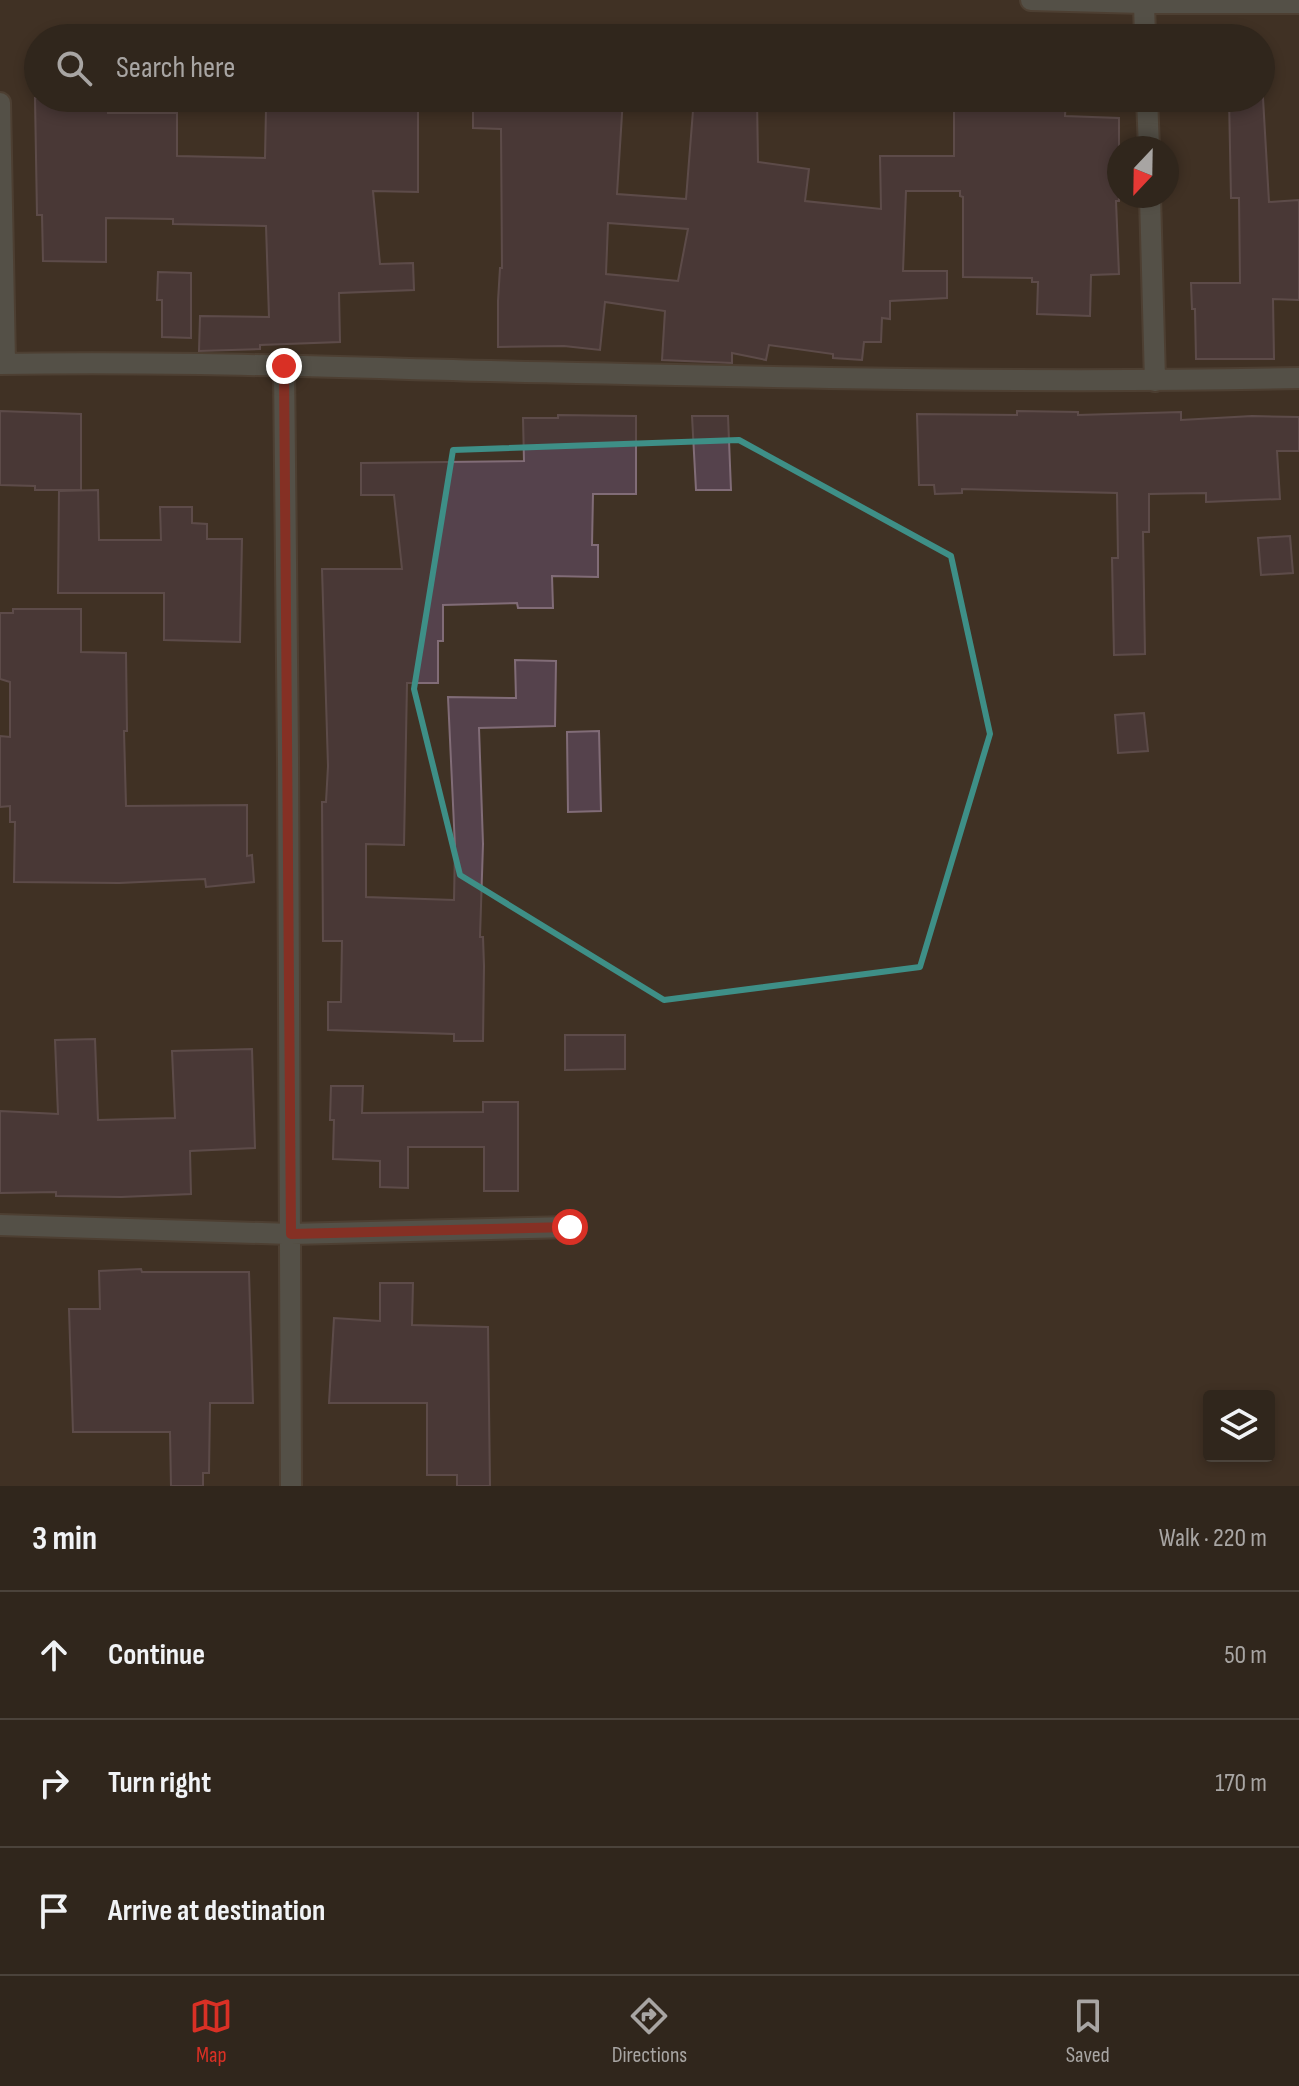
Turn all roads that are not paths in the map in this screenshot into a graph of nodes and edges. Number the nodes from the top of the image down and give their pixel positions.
1 (1031, 0) edge
2 (1144, 3) junction
3 (1299, 3) edge
4 (1145, 24) edge
5 (0, 103) edge
6 (1148, 112) edge
7 (1149, 136) edge
8 (1150, 208) edge
9 (2, 364) edge
10 (284, 366) junction
11 (1299, 378) edge
12 (1155, 381) junction
13 (0, 1225) edge
14 (570, 1227) dead end
15 (291, 1234) junction
16 (291, 1486) edge

1 - 2 street
2 - 3 street
2 - 4 street
5 - 9 street
6 - 7 street
8 - 12 street
9 - 10 street
10 - 12 street
10 - 15 street
11 - 12 street
13 - 15 street
14 - 15 street
15 - 16 street

